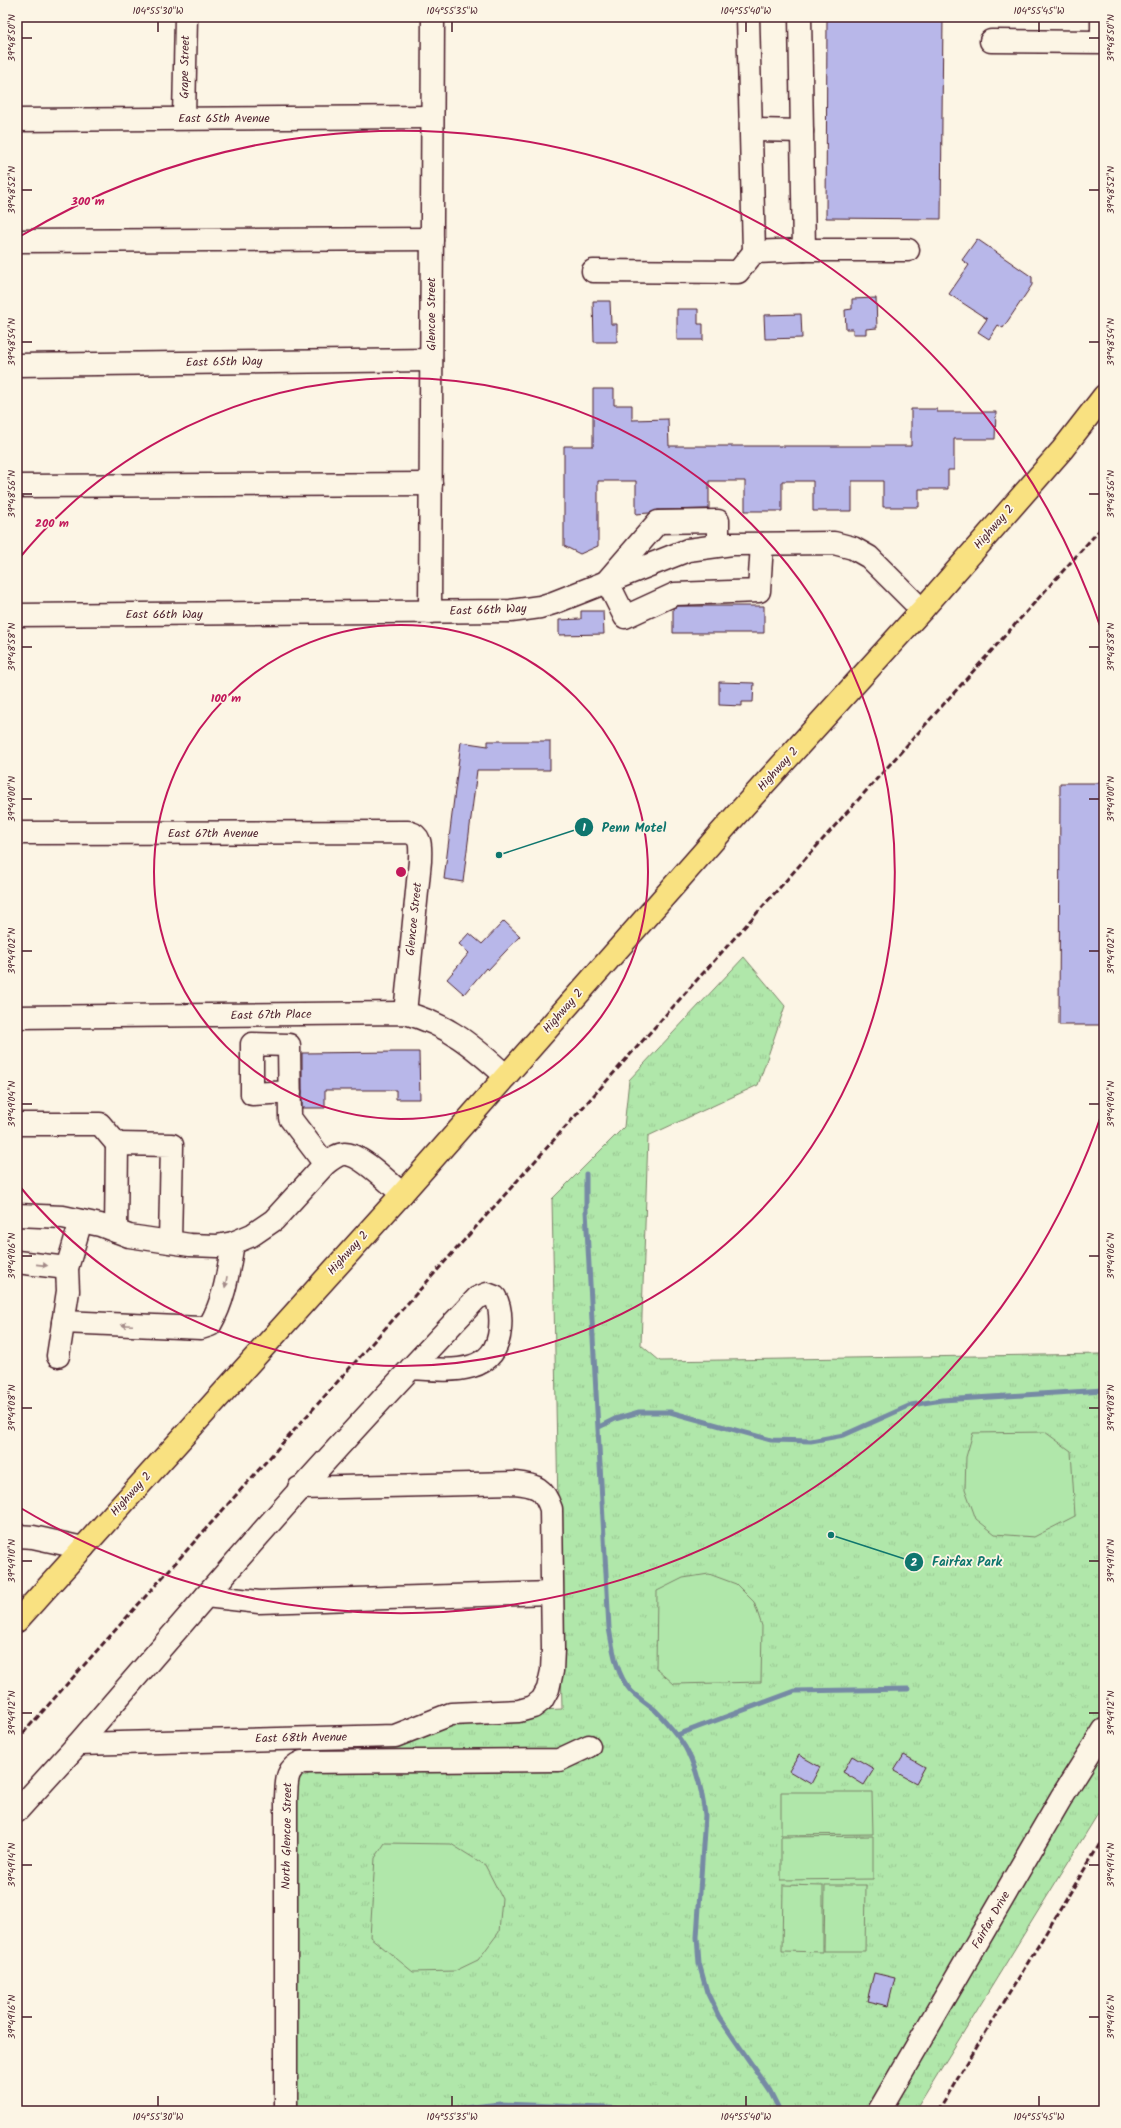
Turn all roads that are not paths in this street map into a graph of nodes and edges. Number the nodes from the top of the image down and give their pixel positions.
1 (186, 17) edge
2 (433, 17) edge
3 (748, 17) edge
4 (800, 17) edge
5 (1102, 17) edge
6 (991, 41) dead end
7 (432, 117) junction
8 (184, 118) junction
9 (17, 120) edge
10 (751, 130) junction
11 (802, 131) junction
12 (432, 239) junction
13 (17, 242) edge
14 (804, 250) junction
15 (908, 250) dead end
16 (754, 252) junction
17 (593, 271) dead end
18 (431, 360) junction
19 (17, 365) edge
20 (1104, 397) edge
21 (431, 484) junction
22 (17, 486) edge
23 (762, 544) junction
24 (718, 545) junction
25 (607, 582) junction
26 (922, 610) junction
27 (430, 612) junction
28 (17, 615) edge
29 (408, 832) joint
30 (17, 833) edge
31 (405, 1013) junction
32 (17, 1018) edge
33 (506, 1076) junction
34 (290, 1092) dead end
35 (17, 1124) edge
36 (117, 1144) junction
37 (325, 1164) junction
38 (402, 1194) junction
39 (17, 1215) edge
40 (81, 1221) junction
41 (116, 1231) junction
42 (170, 1242) junction
43 (233, 1243) junction
44 (17, 1262) edge
45 (67, 1268) junction
46 (63, 1322) junction
47 (58, 1356) dead end
48 (411, 1368) dead end
49 (299, 1488) junction
50 (17, 1536) edge
51 (82, 1548) junction
52 (551, 1593) junction
53 (206, 1596) junction
54 (17, 1621) edge
55 (1104, 1730) edge
56 (78, 1744) junction
57 (589, 1746) dead end
58 (17, 1811) edge
59 (286, 2111) edge
60 (880, 2111) edge

1 - 8 street, Grape Street
2 - 7 street, Glencoe Street
3 - 10 street
4 - 11 street
5 - 6 street
7 - 8 street, East 65th Avenue
7 - 12 street, Glencoe Street
8 - 9 street, East 65th Avenue
10 - 11 street
10 - 16 street
11 - 14 street
12 - 13 street
12 - 18 street, Glencoe Street
14 - 15 street
14 - 16 street
16 - 17 street
18 - 19 street, East 65th Way
18 - 21 street, Glencoe Street
20 - 26 main road, Highway 2
21 - 22 street
21 - 27 street, Glencoe Street
23 - 24 street, East 66th Way
23 - 25 street
23 - 26 street, East 66th Way
24 - 25 street, East 66th Way
24 - 25 street
25 - 27 street, East 66th Way
26 - 33 main road, Highway 2
27 - 28 street, East 66th Way
29 - 30 street, East 67th Avenue
29 - 31 street, Glencoe Street
31 - 32 street, East 67th Place
31 - 33 street, East 67th Place
33 - 38 main road, Highway 2
34 - 37 street
35 - 36 street
36 - 41 street
36 - 42 street
37 - 38 street
37 - 43 street
38 - 51 main road, Highway 2
39 - 40 street
40 - 41 street
40 - 45 street
41 - 42 street
42 - 43 street
43 -> 46 street
44 -> 45 street
45 - 46 street
46 - 47 street
48 - 49 street
49 - 52 street
49 - 53 street
50 - 51 street
51 - 54 main road, Highway 2
52 - 53 street
52 - 56 street, East 68th Avenue
53 - 56 street
55 - 60 street, Fairfax Drive
56 - 58 street
57 - 59 street, North Glencoe Street

